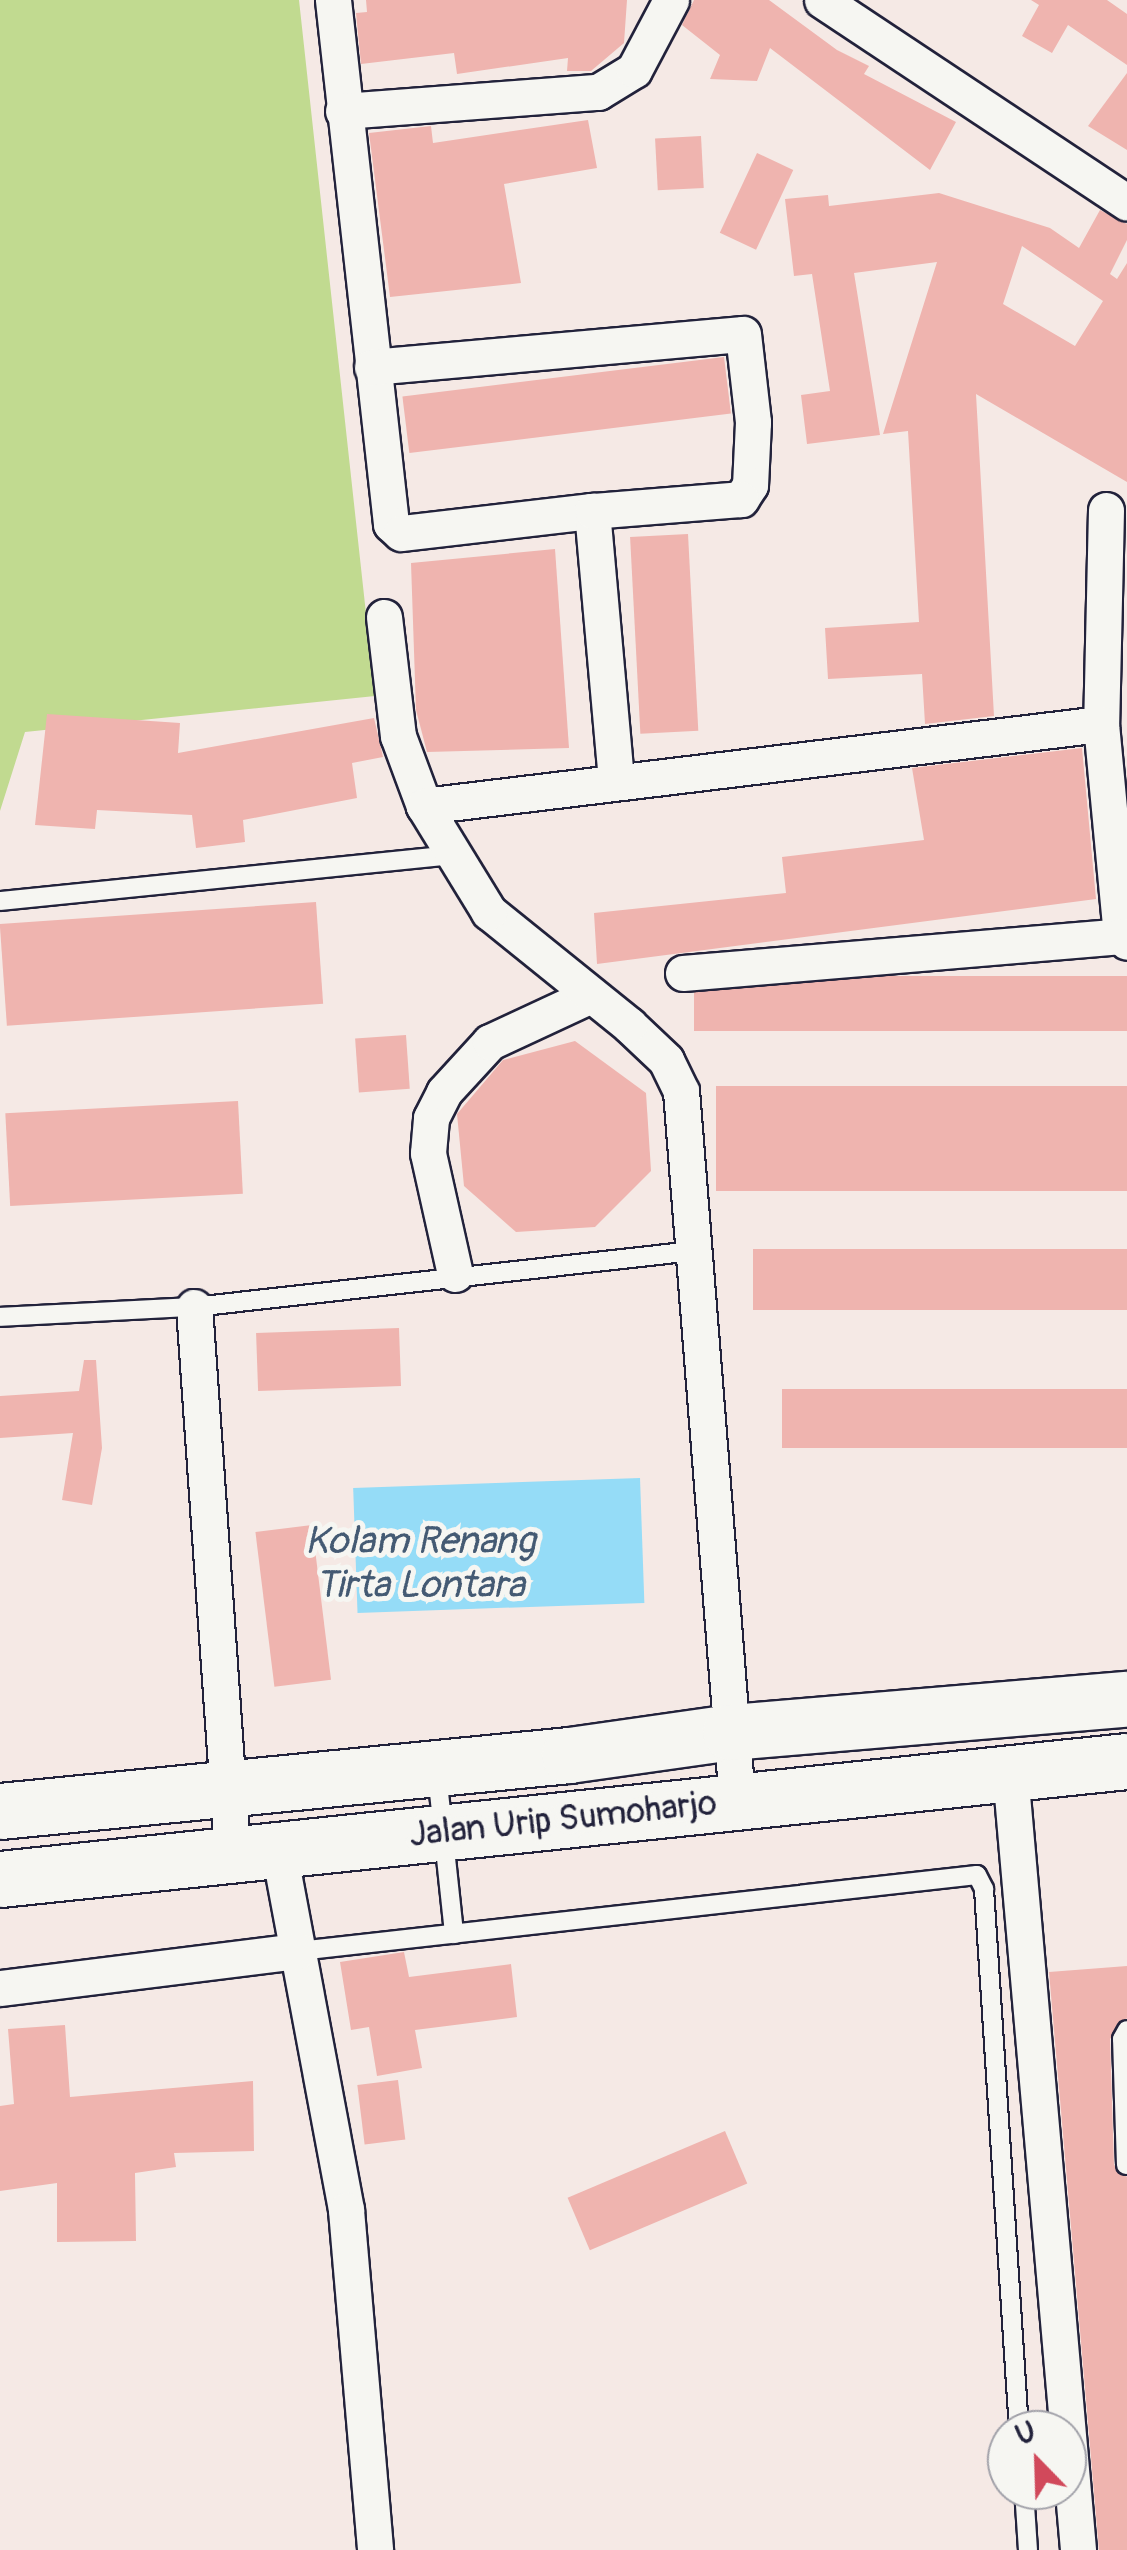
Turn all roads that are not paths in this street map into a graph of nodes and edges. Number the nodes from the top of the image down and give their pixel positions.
1 (333, 0) edge
2 (672, 0) edge
3 (822, 0) edge
4 (343, 111) junction
5 (1127, 203) edge
6 (372, 367) junction
7 (592, 510) junction
8 (1106, 510) dead end
9 (384, 617) dead end
10 (1102, 724) junction
11 (616, 778) junction
12 (424, 806) junction
13 (448, 856) junction
14 (0, 901) edge
15 (1124, 939) edge
16 (683, 973) dead end
17 (589, 996) junction
18 (693, 1251) junction
19 (455, 1274) junction
20 (194, 1307) junction
21 (0, 1317) edge
22 (1127, 1699) edge
23 (730, 1732) junction
24 (1127, 1761) edge
25 (436, 1768) junction
26 (1010, 1772) junction
27 (229, 1788) junction
28 (737, 1801) junction
29 (0, 1811) edge
30 (439, 1834) junction
31 (255, 1848) junction
32 (0, 1879) edge
33 (454, 1934) junction
34 (298, 1952) junction
35 (0, 1988) edge
36 (1127, 2030) edge
37 (1126, 2165) edge
38 (1018, 2410) edge
39 (1025, 2510) edge
40 (375, 2550) edge
41 (1028, 2550) edge
42 (1078, 2550) edge

1 - 4 street
2 - 4 street
3 - 5 street
4 - 6 street
6 - 7 street
6 - 7 street
7 - 11 street
8 - 10 street
9 - 12 street
10 - 11 street
10 - 15 street
11 - 12 street
12 - 13 street
13 - 14 lane
13 - 17 street
15 - 16 street
17 - 18 street
17 - 19 street
18 - 19 lane
18 - 23 street
19 - 20 lane
20 - 21 lane
20 - 27 street
22 - 23 highway, Jalan Urip Sumoharjo
23 - 25 highway, Jalan Urip Sumoharjo
23 - 28 street
24 - 26 highway, Jalan Urip Sumoharjo
25 - 27 highway, Jalan Urip Sumoharjo
25 - 30 lane
26 - 28 highway, Jalan Urip Sumoharjo
26 - 42 street
27 - 29 highway, Jalan Urip Sumoharjo
27 - 31 street
28 - 30 highway, Jalan Urip Sumoharjo
30 - 31 highway, Jalan Urip Sumoharjo
30 - 33 lane
31 - 32 highway, Jalan Urip Sumoharjo
31 - 34 street
33 - 34 lane
33 - 38 lane
34 - 35 street
34 - 40 street
36 - 37 lane
39 - 41 lane

